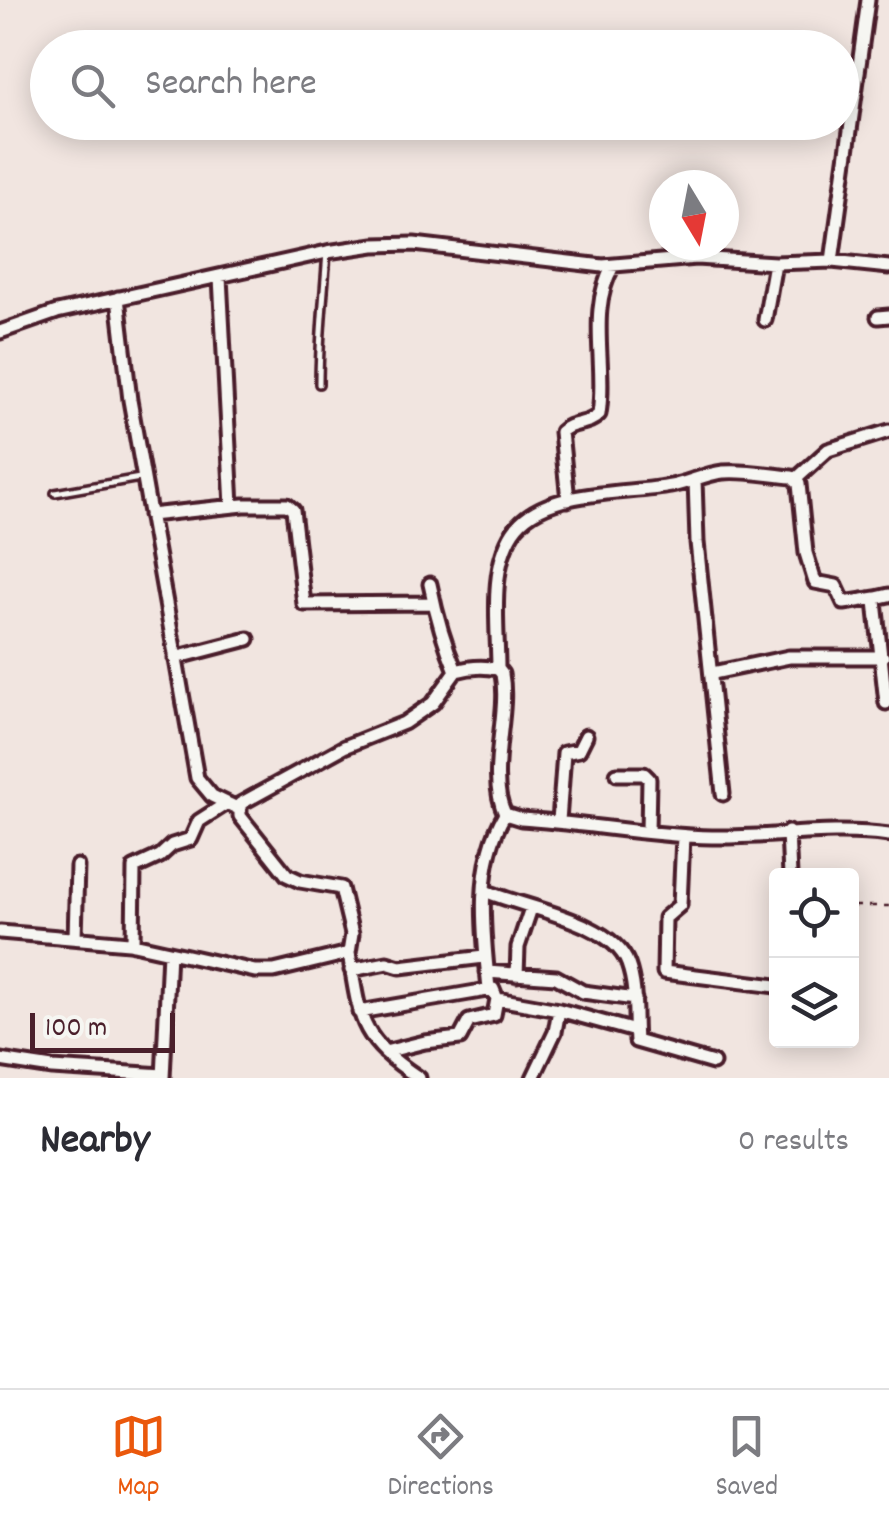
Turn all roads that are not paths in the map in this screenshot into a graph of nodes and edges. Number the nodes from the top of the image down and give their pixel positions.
1 (868, 0) edge
2 (859, 65) edge
3 (849, 140) edge
4 (327, 252) junction
5 (832, 261) junction
6 (775, 264) junction
7 (614, 266) junction
8 (889, 267) edge
9 (220, 276) junction
10 (118, 298) junction
11 (765, 320) dead end
12 (0, 332) edge
13 (320, 384) dead end
14 (889, 431) edge
15 (144, 478) junction
16 (695, 479) junction
17 (796, 479) junction
18 (55, 493) dead end
19 (568, 500) junction
20 (232, 506) junction
21 (150, 515) junction
22 (430, 584) dead end
23 (882, 597) edge
24 (434, 603) junction
25 (248, 639) dead end
26 (883, 657) junction
27 (175, 658) junction
28 (493, 668) junction
29 (463, 670) junction
30 (713, 673) junction
31 (886, 703) dead end
32 (586, 736) dead end
33 (617, 774) dead end
34 (723, 794) dead end
35 (233, 806) junction
36 (506, 814) junction
37 (559, 821) junction
38 (648, 832) junction
39 (788, 832) junction
40 (889, 835) edge
41 (683, 836) junction
42 (77, 866) dead end
43 (790, 868) edge
44 (486, 891) junction
45 (531, 908) junction
46 (0, 932) edge
47 (75, 938) junction
48 (133, 944) junction
49 (169, 952) junction
50 (349, 953) junction
51 (484, 957) junction
52 (351, 970) junction
53 (487, 972) junction
54 (518, 975) junction
55 (769, 985) edge
56 (492, 994) junction
57 (635, 999) junction
58 (559, 1010) junction
59 (359, 1012) junction
60 (636, 1031) junction
61 (385, 1052) junction
62 (0, 1060) edge
63 (713, 1063) dead end
64 (163, 1076) edge
65 (419, 1078) edge
66 (533, 1078) edge

1 - 2 street
3 - 5 street
4 - 7 street
4 - 9 street
4 - 13 lane
5 - 6 street
5 - 8 street
6 - 7 street
6 - 11 street
7 - 19 street
9 - 10 street
9 - 20 street
10 - 12 street
10 - 15 street
14 - 17 street
15 - 18 lane
15 - 21 street
16 - 17 street
16 - 19 street
16 - 30 street
17 - 23 street
19 - 28 street
20 - 21 street
20 - 24 street
21 - 27 street
22 - 24 street
23 - 26 street
24 - 29 street
25 - 27 street
26 - 30 street
26 - 31 street
27 - 35 street
28 - 29 street
28 - 36 street
29 - 35 street
30 - 34 street
32 - 37 street
33 - 38 street
35 - 48 street
35 - 50 street
36 - 37 street
36 - 44 street
37 - 38 street
38 - 41 street
39 - 40 street
39 - 41 street
39 - 43 street
41 - 55 street
42 - 47 street
44 - 45 street
44 - 51 street
45 - 54 street
45 - 57 street
46 - 47 street
47 - 48 street
48 - 49 street
49 - 50 street
49 - 64 street
50 - 52 street
51 - 52 street
51 - 53 street
52 - 59 street
53 - 54 street
53 - 56 street
54 - 57 street
56 - 58 street
56 - 59 street
56 - 61 street
57 - 60 street
58 - 60 street
58 - 66 street
59 - 61 street
60 - 63 street
61 - 65 street
62 - 64 street

